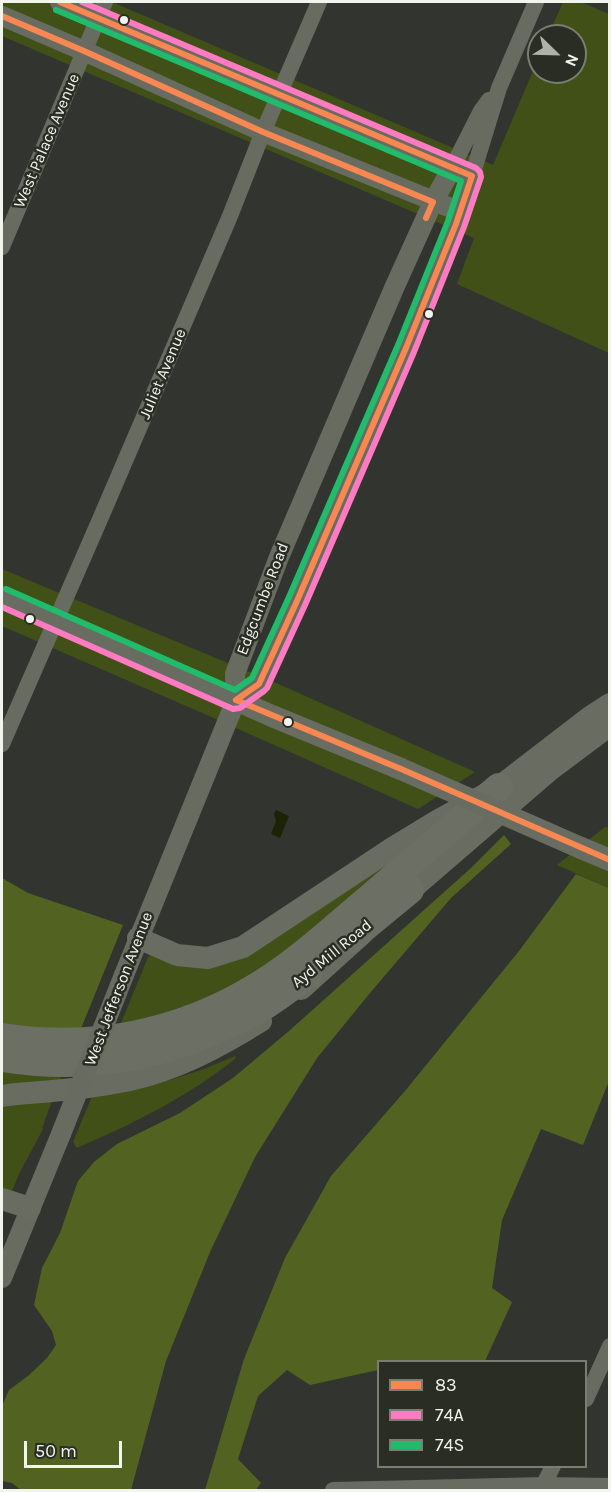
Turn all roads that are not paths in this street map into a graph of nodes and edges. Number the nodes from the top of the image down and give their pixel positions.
1 (60, 2) edge
2 (319, 2) edge
3 (536, 2) edge
4 (102, 10) edge
5 (2, 16) edge
6 (84, 51) junction
7 (499, 88) junction
8 (280, 94) junction
9 (263, 132) junction
10 (452, 168) junction
11 (472, 176) junction
12 (434, 202) junction
13 (461, 212) junction
14 (2, 247) edge
15 (2, 597) edge
16 (56, 621) junction
17 (236, 700) junction
18 (609, 704) edge
19 (609, 725) edge
20 (2, 744) edge
21 (500, 787) junction
22 (609, 860) edge
23 (410, 890) junction
24 (138, 938) junction
25 (2, 1037) edge
26 (2, 1058) edge
27 (2, 1096) edge
28 (2, 1199) edge
29 (30, 1208) junction
30 (2, 1278) edge
31 (609, 1346) edge
32 (587, 1395) edge
33 (552, 1468) edge
34 (609, 1486) edge
35 (542, 1488) edge
36 (333, 1491) edge

1 - 4 street
2 - 8 street, Juliet Avenue
3 - 7 street
4 - 6 street, West Palace Avenue
4 - 8 street
5 - 6 street
6 - 9 street
6 - 14 street, West Palace Avenue
7 - 10 street
7 - 11 street
8 - 9 street, Juliet Avenue
8 - 10 street
9 - 12 street
9 - 16 street, Juliet Avenue
10 - 11 street
10 - 12 street, Edgcumbe Road
11 - 13 street, Edgcumbe Road
12 - 13 street
12 - 17 street, Edgcumbe Road
13 - 17 street, Edgcumbe Road
15 - 16 main road
16 - 17 main road
16 - 20 street, Juliet Avenue
17 - 22 main road, bridge
17 - 24 street, West Jefferson Avenue
18 - 21 main road
19 - 23 main road, Ayd Mill Road
21 - 24 main road
21 - 25 highway
23 - 26 highway, Ayd Mill Road
23 - 27 main road
24 - 29 street, West Jefferson Avenue, bridge
28 - 29 main road
29 - 30 street, West Jefferson Avenue
31 - 32 street
33 - 35 street
34 - 35 street
35 - 36 street

